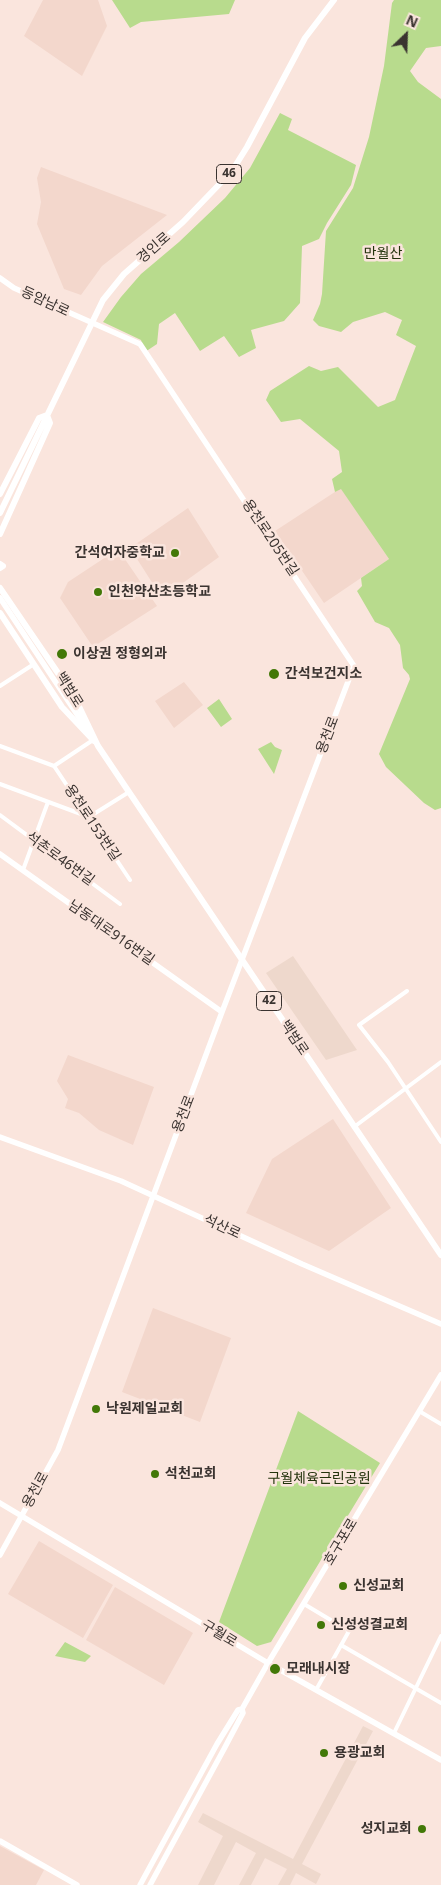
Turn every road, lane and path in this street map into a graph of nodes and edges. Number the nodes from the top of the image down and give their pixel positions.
1 (334, 0) edge
2 (0, 278) edge
3 (91, 323) junction
4 (185, 412) joint
5 (47, 415) junction
6 (0, 494) edge
7 (0, 512) edge
8 (0, 534) edge
9 (0, 588) edge
10 (0, 598) edge
11 (0, 613) edge
12 (34, 664) junction
13 (354, 666) joint
14 (0, 686) edge
15 (93, 740) junction
16 (0, 746) edge
17 (98, 746) junction
18 (54, 766) junction
19 (0, 784) edge
20 (129, 792) junction
21 (48, 802) junction
22 (0, 815) edge
23 (89, 817) junction
24 (34, 840) junction
25 (0, 854) edge
26 (23, 870) junction
27 (130, 880) dead end
28 (120, 904) dead end
29 (242, 962) junction
30 (407, 991) dead end
31 (222, 1012) junction
32 (441, 1062) edge
33 (406, 1088) junction
34 (354, 1127) junction
35 (0, 1137) edge
36 (441, 1142) edge
37 (153, 1196) junction
38 (441, 1255) edge
39 (441, 1324) edge
40 (441, 1375) edge
41 (420, 1411) junction
42 (441, 1424) edge
43 (0, 1503) edge
44 (21, 1516) junction
45 (0, 1556) edge
46 (304, 1604) junction
47 (441, 1636) edge
48 (341, 1646) junction
49 (268, 1663) junction
50 (416, 1689) junction
51 (316, 1690) junction
52 (441, 1702) edge
53 (242, 1709) junction
54 (394, 1734) junction
55 (441, 1760) edge
56 (0, 1841) edge
57 (77, 1885) edge
58 (140, 1885) edge
59 (150, 1885) edge

1 - 3 main road, 경인로 / 46
2 - 3 street, 동암남로
3 - 4 street, 동암남로
3 - 5 main road, 경인로 / 46
4 - 13 street, 용천로205번길
5 - 6 main road
5 - 7 main road, 경인로 / 46
5 - 8 main road
9 - 17 main road, 백범로 / 42
10 - 17 street, 백범로
11 - 12 main road, 백범로 / 42
12 - 14 street
12 - 15 main road, 백범로 / 42
13 - 29 street, 용천로
15 - 17 main road, 백범로 / 42
15 - 18 street
16 - 18 street
17 - 20 main road, 백범로 / 42
18 - 23 street, 용천로153번길
19 - 21 street
20 - 23 street
20 - 29 main road, 백범로 / 42
21 - 23 street
21 - 24 street
22 - 24 street, 석촌로46번길
23 - 27 street, 용천로153번길
24 - 26 street
24 - 28 street, 석촌로46번길
25 - 26 street, 남동대로916번길
26 - 31 street, 남동대로916번길
29 - 31 street, 용천로
29 - 34 main road, 백범로 / 42
30 - 33 street
31 - 37 street, 용천로
32 - 33 street
33 - 34 street
33 - 36 street
34 - 38 main road, 백범로 / 42
35 - 37 street, 석산로
37 - 39 street, 석산로
37 - 44 street, 용천로
40 - 41 street, 호구포로
41 - 42 street
41 - 46 street, 호구포로
43 - 44 street, 구월로
44 - 45 street, 용천로
44 - 49 street, 구월로
46 - 48 street
46 - 49 street, 호구포로
47 - 50 street
48 - 50 street
48 - 51 street
49 - 51 street, 구월로
49 - 53 street, 호구포로
50 - 52 street
50 - 54 street
51 - 54 street, 구월로
53 - 58 street, 호구포로
53 - 59 street, 호구포로
54 - 55 street, 구월로
56 - 57 street

